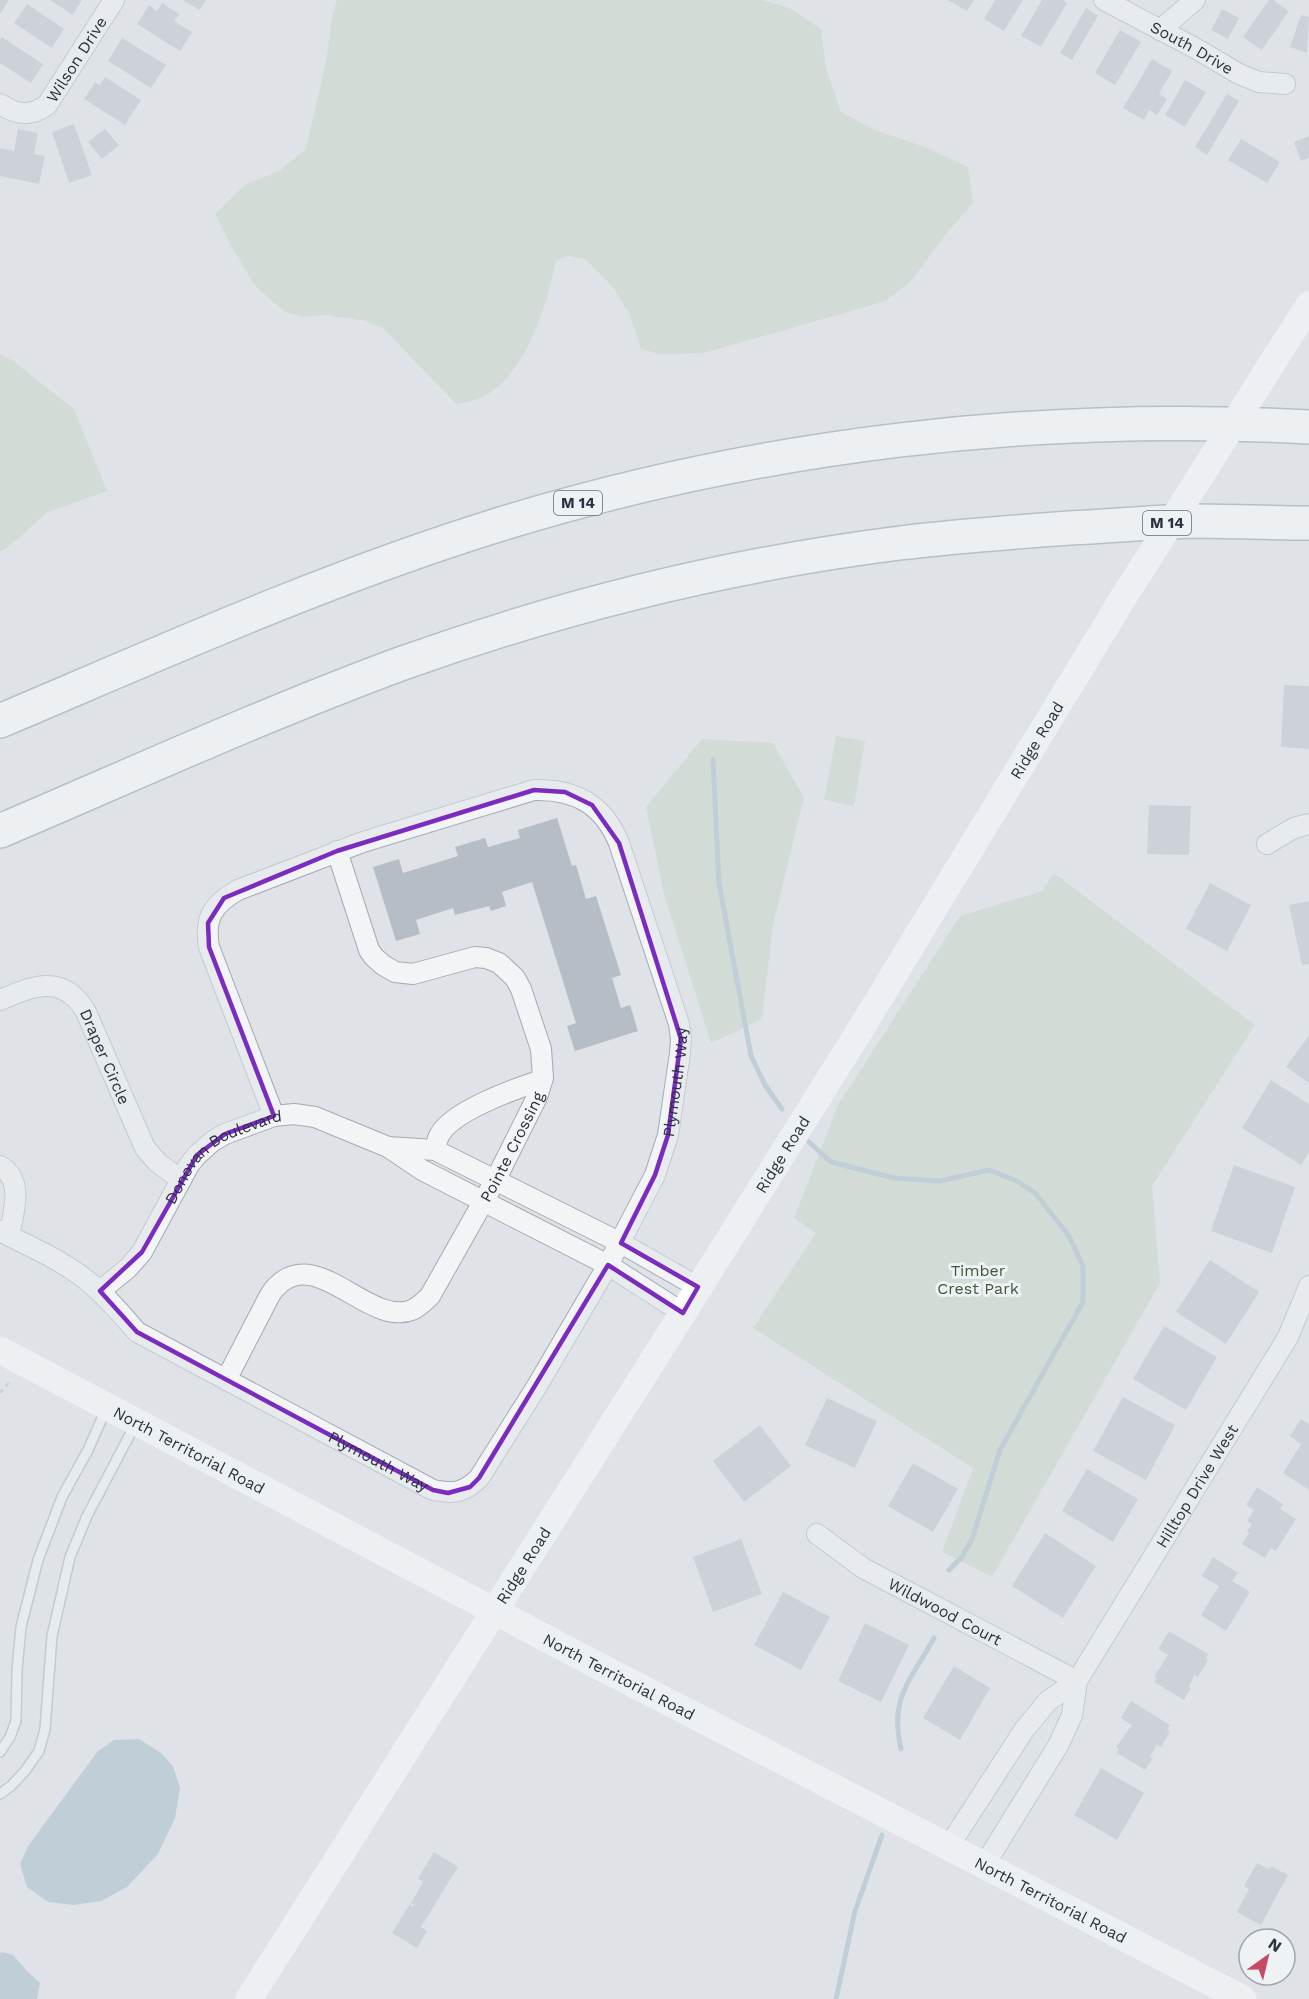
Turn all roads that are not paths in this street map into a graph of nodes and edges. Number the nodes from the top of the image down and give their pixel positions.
1 (114, 0) edge
2 (1104, 0) edge
3 (1195, 0) edge
4 (1160, 30) junction
5 (1285, 84) dead end
6 (0, 104) edge
7 (1309, 305) edge
8 (1309, 427) edge
9 (1309, 523) edge
10 (0, 721) edge
11 (1309, 824) edge
12 (0, 831) edge
13 (1267, 844) dead end
14 (337, 851) junction
15 (0, 1000) edge
16 (542, 1080) junction
17 (274, 1116) junction
18 (388, 1147) junction
19 (435, 1150) junction
20 (0, 1166) edge
21 (496, 1179) junction
22 (181, 1180) junction
23 (483, 1201) junction
24 (5, 1234) edge
25 (621, 1243) junction
26 (608, 1265) junction
27 (1309, 1286) edge
28 (698, 1287) junction
29 (100, 1291) junction
30 (683, 1313) junction
31 (0, 1350) edge
32 (226, 1380) junction
33 (107, 1406) junction
34 (137, 1422) junction
35 (817, 1534) dead end
36 (496, 1611) junction
37 (1077, 1681) junction
38 (0, 1752) edge
39 (0, 1794) edge
40 (949, 1846) junction
41 (985, 1864) junction
42 (249, 1999) edge
43 (1243, 1999) edge

1 - 6 street, Wilson Drive
2 - 4 street, South Drive
3 - 4 street
4 - 5 street, South Drive
7 - 28 street, Ridge Road, bridge
8 - 10 highway, M 14
9 - 12 highway, M 14
11 - 13 street
14 - 16 street, Pointe Crossing
14 - 17 street, Plymouth Way
14 - 25 street, Plymouth Way
15 - 22 street, Draper Circle
16 - 19 street
16 - 21 street, Pointe Crossing
17 - 18 street, Donovan Boulevard
17 - 22 street, Donovan Boulevard
18 - 19 street, Donovan Boulevard
18 - 23 street, Donovan Boulevard
19 - 21 street, Donovan Boulevard
20 - 24 street
21 - 23 street, Pointe Crossing
21 - 25 street, Donovan Boulevard
22 - 29 street, Donovan Boulevard
23 - 26 street, Donovan Boulevard
23 - 32 street, Pointe Crossing
24 - 29 street
25 - 26 street, Plymouth Way
25 - 28 street, Donovan Boulevard
26 - 30 street, Donovan Boulevard
26 - 32 street, Plymouth Way
27 - 37 street, Hilltop Drive West
28 - 30 street, Ridge Road
29 - 32 street, Plymouth Way
30 - 36 street, Ridge Road
31 - 33 street, North Territorial Road
33 - 34 street, North Territorial Road
33 - 38 lane
34 - 36 street, North Territorial Road
34 - 39 lane
35 - 37 street, Wildwood Court
36 - 40 street, North Territorial Road
36 - 42 street, Ridge Road
37 - 40 street, Hilltop Drive West
37 - 41 street, Hilltop Drive West
40 - 41 street, North Territorial Road
41 - 43 street, North Territorial Road

